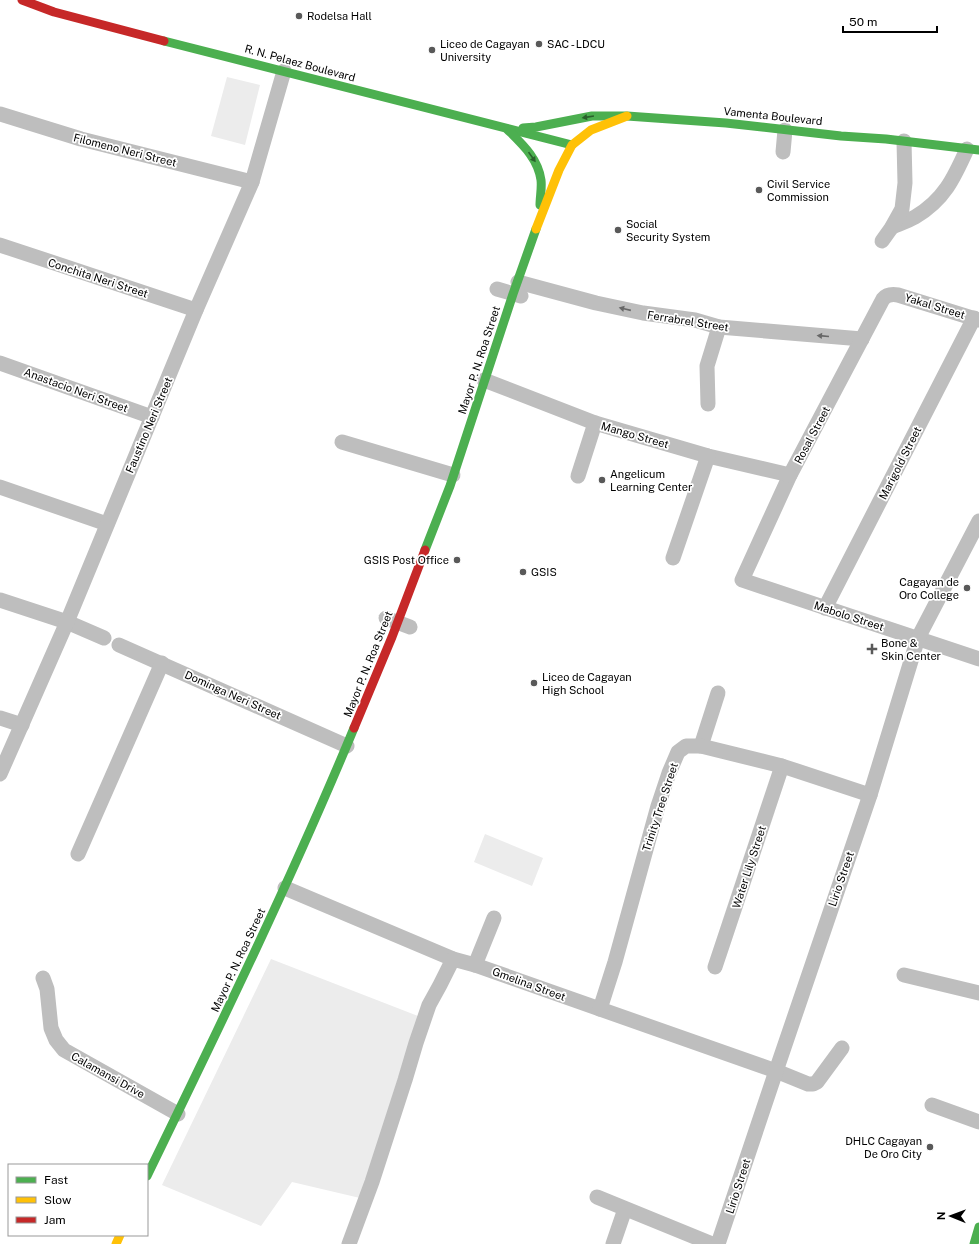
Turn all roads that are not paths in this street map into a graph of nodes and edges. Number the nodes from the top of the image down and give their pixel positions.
1 (22, 0) edge
2 (284, 71) junction
3 (0, 114) edge
4 (627, 116) junction
5 (506, 128) junction
6 (785, 130) junction
7 (904, 141) junction
8 (572, 145) junction
9 (973, 150) edge
10 (783, 152) dead end
11 (252, 182) junction
12 (532, 219) junction
13 (892, 227) junction
14 (882, 241) dead end
15 (0, 246) edge
16 (497, 289) dead end
17 (518, 291) junction
18 (890, 295) joint
19 (196, 310) junction
20 (976, 319) edge
21 (719, 327) junction
22 (862, 339) junction
23 (0, 363) edge
24 (484, 380) junction
25 (708, 404) dead end
26 (152, 417) junction
27 (595, 423) junction
28 (342, 442) dead end
29 (708, 456) junction
30 (453, 475) junction
31 (790, 475) junction
32 (578, 476) dead end
33 (0, 487) edge
34 (979, 521) edge
35 (107, 524) junction
36 (673, 558) dead end
37 (742, 580) joint
38 (0, 600) edge
39 (826, 608) junction
40 (67, 622) junction
41 (104, 638) dead end
42 (918, 638) junction
43 (119, 645) dead end
44 (979, 659) edge
45 (162, 663) junction
46 (718, 693) dead end
47 (0, 718) edge
48 (22, 725) junction
49 (347, 746) junction
50 (701, 746) junction
51 (782, 766) junction
52 (0, 774) edge
53 (870, 795) junction
54 (78, 854) dead end
55 (285, 888) junction
56 (494, 918) dead end
57 (453, 959) junction
58 (475, 965) junction
59 (715, 968) dead end
60 (904, 975) dead end
61 (43, 978) dead end
62 (979, 993) edge
63 (600, 1009) junction
64 (842, 1048) dead end
65 (776, 1071) junction
66 (932, 1106) dead end
67 (178, 1114) junction
68 (979, 1122) edge
69 (148, 1174) edge
70 (597, 1197) dead end
71 (625, 1209) junction
72 (979, 1227) edge
73 (349, 1244) edge
74 (613, 1244) edge
75 (712, 1244) edge
76 (718, 1244) edge
77 (974, 1244) edge

1 - 2 main road, R. N. Pelaez Boulevard
2 - 5 main road, R. N. Pelaez Boulevard
2 - 11 street, Faustino Neri Street
3 - 11 street, Filomeno Neri Street
4 -> 5 main road
4 - 6 main road, Vamenta Boulevard
4 - 8 main road, Vamenta Boulevard
5 - 8 main road, R. N. Pelaez Boulevard
5 -> 12 main road
6 - 7 main road, Vamenta Boulevard
6 - 10 street
7 - 9 main road, Vamenta Boulevard
7 - 13 street
8 - 12 main road, Mayor P. N. Roa Street
9 - 13 street
11 - 19 street, Faustino Neri Street
12 - 17 main road, Mayor P. N. Roa Street
13 - 14 street
15 - 19 street, Conchita Neri Street
16 - 17 street, Ferrabrel Street
21 -> 17 street, Ferrabrel Street
17 - 24 main road, Mayor P. N. Roa Street
18 - 20 street, Yakal Street
18 - 22 street, Rosal Street
19 - 26 street, Faustino Neri Street
20 - 39 street, Marigold Street
22 -> 21 street, Ferrabrel Street
21 - 25 street
22 - 31 street, Rosal Street
23 - 26 street, Anastacio Neri Street
24 - 27 street, Mango Street
24 - 30 main road, Mayor P. N. Roa Street
26 - 35 street, Faustino Neri Street
27 - 29 street, Mango Street
27 - 32 street
28 - 30 street
29 - 31 street, Mango Street
29 - 36 street
30 - 49 main road, Mayor P. N. Roa Street
31 - 37 street, Rosal Street
33 - 35 street
34 - 42 street, Lirio Street
35 - 40 street, Faustino Neri Street
37 - 39 street, Mabolo Street
38 - 40 street
39 - 42 street, Mabolo Street
40 - 41 street
40 - 48 street, Faustino Neri Street
42 - 44 street, Mabolo Street
42 - 53 street, Lirio Street
43 - 45 street, Dominga Neri Street
45 - 49 street, Dominga Neri Street
45 - 54 street
46 - 50 street
47 - 48 street
48 - 52 street, Faustino Neri Street
49 - 55 main road, Mayor P. N. Roa Street
50 - 51 street, Trinity Tree Street
50 - 63 street, Trinity Tree Street
51 - 53 street, Trinity Tree Street
51 - 59 street, Water Lily Street
53 - 65 street, Lirio Street
55 - 57 street, Gmelina Street
55 - 67 main road, Mayor P. N. Roa Street
56 - 58 street
57 - 58 street, Gmelina Street
57 - 73 street
58 - 63 street, Gmelina Street
60 - 62 street
61 - 67 street, Calamansi Drive
63 - 65 street, Gmelina Street
64 - 65 street, Gmelina Street
65 - 76 street, Lirio Street
66 - 68 street
67 - 69 main road, Mayor P. N. Roa Street
70 - 71 street
71 - 74 street
71 - 75 street
72 - 77 main road

